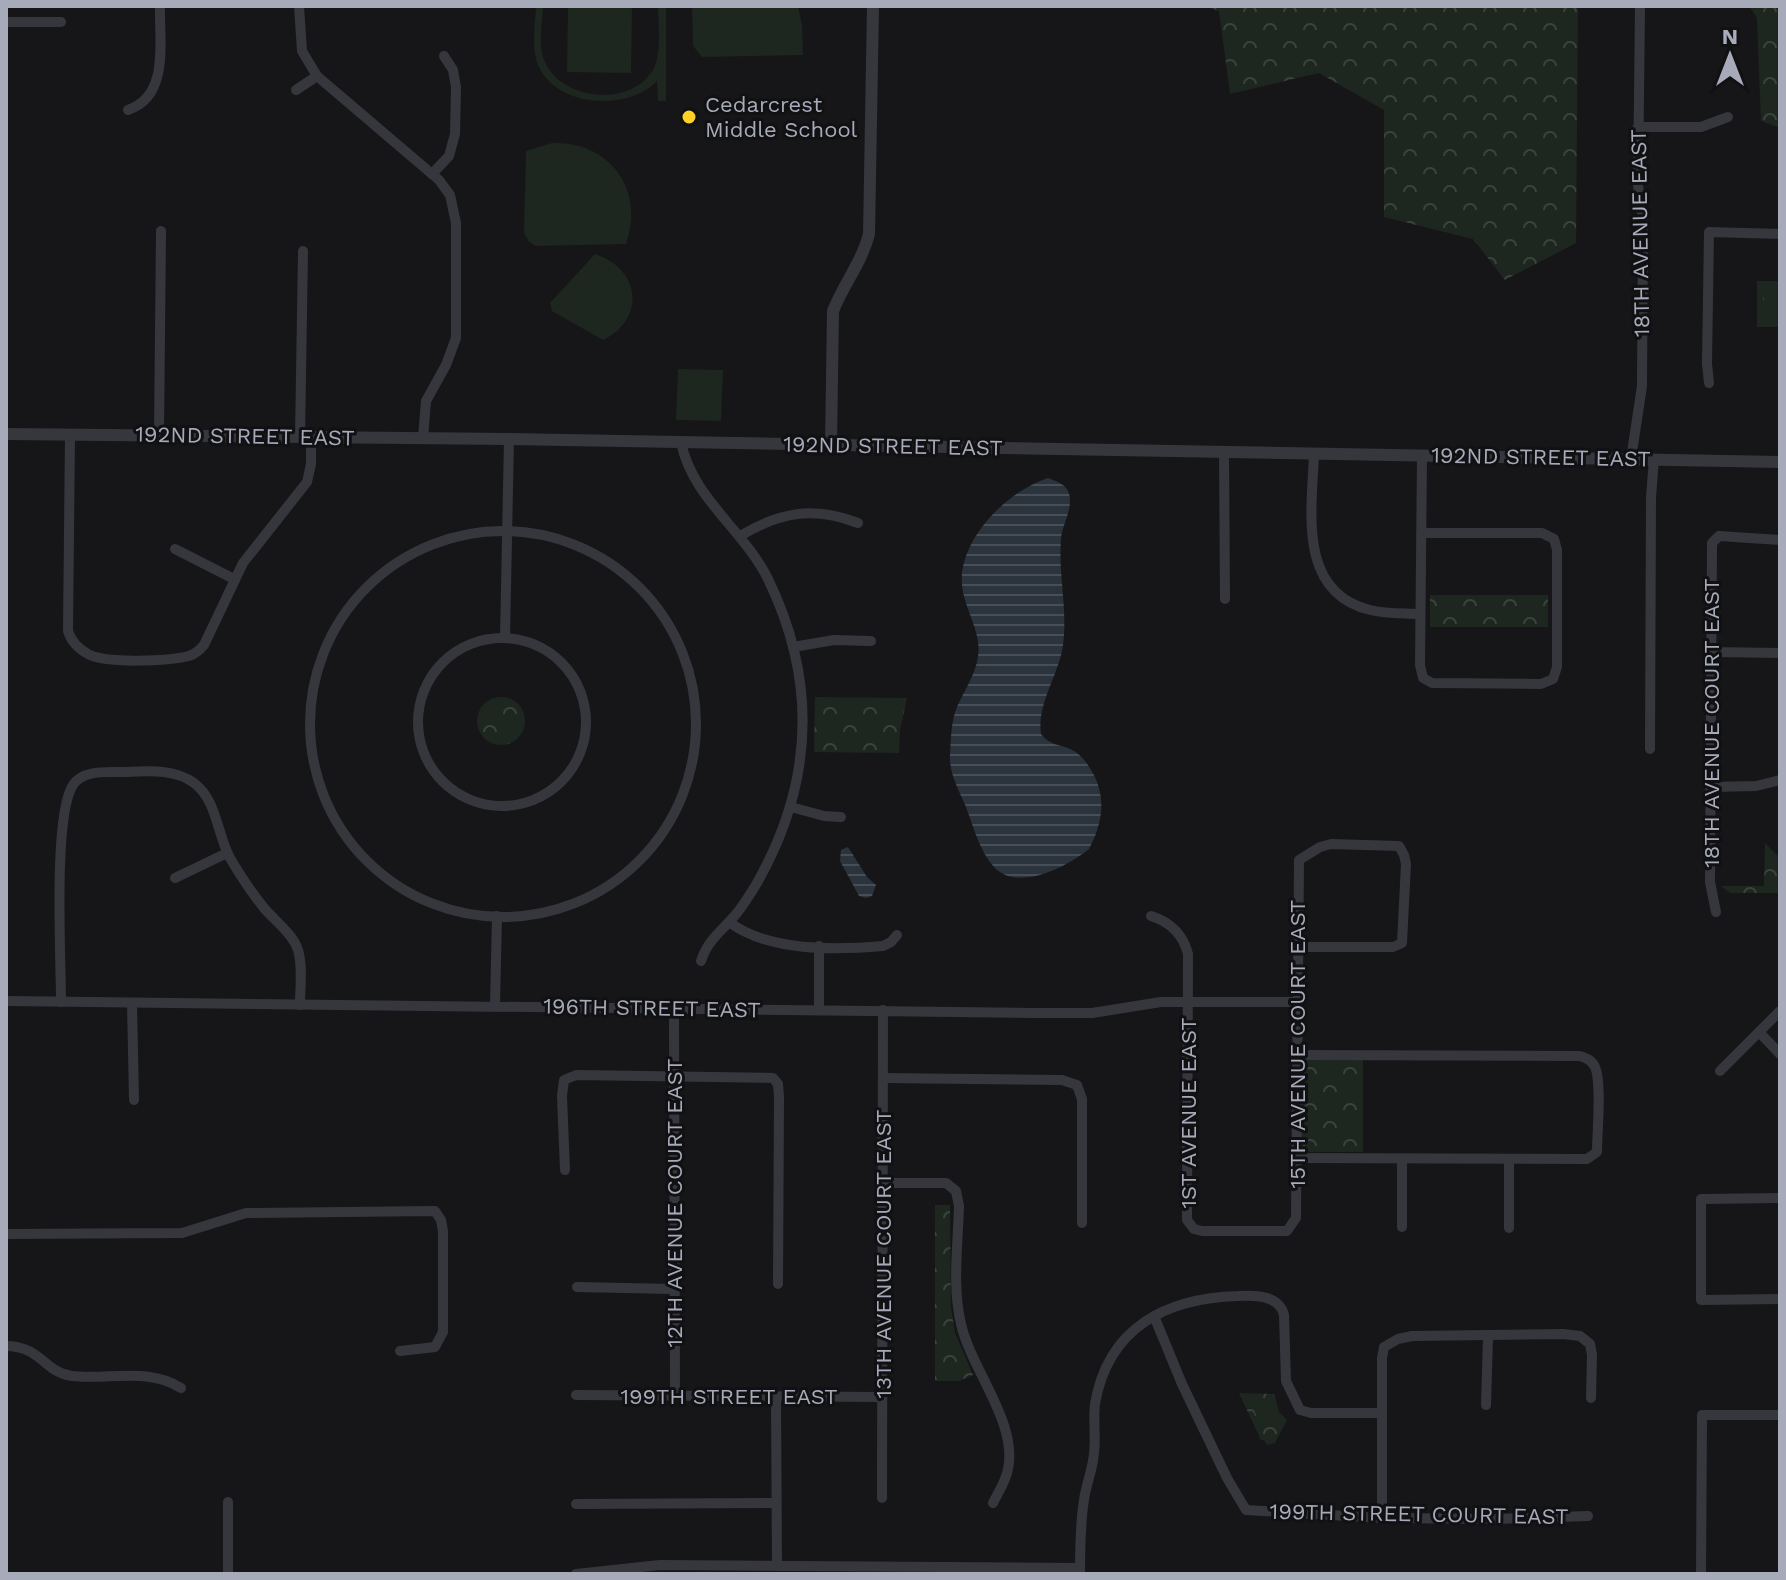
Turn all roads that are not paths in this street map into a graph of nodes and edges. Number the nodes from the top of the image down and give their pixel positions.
1 (160, 6) edge
2 (299, 6) edge
3 (873, 6) edge
4 (1640, 6) edge
5 (6, 22) edge
6 (61, 22) dead end
7 (444, 56) dead end
8 (317, 76) junction
9 (296, 90) dead end
10 (128, 110) dead end
11 (1728, 117) dead end
12 (1638, 127) junction
13 (432, 174) junction
14 (161, 231) dead end
15 (1780, 234) edge
16 (303, 251) dead end
17 (1709, 383) dead end
18 (6, 434) edge
19 (70, 434) junction
20 (159, 435) junction
21 (305, 437) junction
22 (423, 438) junction
23 (509, 439) junction
24 (681, 442) junction
25 (831, 445) junction
26 (1224, 452) junction
27 (1314, 454) junction
28 (1422, 456) junction
29 (1631, 459) junction
30 (1654, 459) junction
31 (1780, 462) edge
32 (858, 523) dead end
33 (507, 531) junction
34 (1421, 533) junction
35 (740, 536) junction
36 (1780, 540) edge
37 (175, 549) dead end
38 (234, 579) junction
39 (1225, 599) dead end
40 (1420, 614) junction
41 (505, 638) junction
42 (871, 641) dead end
43 (793, 647) junction
44 (1711, 652) junction
45 (1780, 653) edge
46 (1650, 749) dead end
47 (1780, 780) edge
48 (1710, 787) junction
49 (791, 807) junction
50 (841, 817) dead end
51 (227, 853) junction
52 (175, 878) dead end
53 (1716, 912) dead end
54 (497, 916) junction
55 (1151, 916) dead end
56 (729, 922) junction
57 (897, 935) dead end
58 (819, 946) junction
59 (1297, 947) junction
60 (701, 961) dead end
61 (6, 1001) edge
62 (61, 1002) junction
63 (1188, 1002) junction
64 (1296, 1002) junction
65 (132, 1003) junction
66 (300, 1005) junction
67 (495, 1006) junction
68 (674, 1009) junction
69 (819, 1010) junction
70 (883, 1010) junction
71 (1780, 1011) edge
72 (1759, 1032) junction
73 (1780, 1054) edge
74 (1297, 1055) junction
75 (1720, 1071) dead end
76 (674, 1076) junction
77 (884, 1078) junction
78 (134, 1100) dead end
79 (1297, 1158) junction
80 (1402, 1159) junction
81 (1509, 1159) junction
82 (565, 1170) dead end
83 (884, 1183) junction
84 (1780, 1198) edge
85 (1082, 1223) dead end
86 (1290, 1227) joint
87 (1402, 1227) dead end
88 (1509, 1228) dead end
89 (6, 1234) edge
90 (778, 1284) dead end
91 (577, 1287) dead end
92 (673, 1289) junction
93 (1780, 1299) edge
94 (1154, 1316) junction
95 (1488, 1337) junction
96 (6, 1346) edge
97 (400, 1351) dead end
98 (181, 1388) dead end
99 (576, 1395) dead end
100 (675, 1396) junction
101 (776, 1397) junction
102 (882, 1397) junction
103 (1591, 1398) dead end
104 (1486, 1405) dead end
105 (1382, 1413) junction
106 (1780, 1415) edge
107 (882, 1498) dead end
108 (228, 1502) dead end
109 (776, 1503) junction
110 (993, 1503) dead end
111 (576, 1504) dead end
112 (1588, 1516) dead end
113 (1382, 1518) junction
114 (777, 1566) junction
115 (849, 1570) edge
116 (1080, 1571) edge
117 (228, 1574) edge
118 (576, 1574) edge
119 (1701, 1574) edge

1 - 10 street
2 - 8 street
3 - 25 street
4 - 12 street, 18TH AVENUE EAST
5 - 6 street
7 - 13 street
8 - 9 street
8 - 13 street
11 - 12 street
12 - 29 street, 18TH AVENUE EAST
13 - 22 street
14 - 20 street
15 - 17 street
16 - 21 street
18 - 19 street, 192ND STREET EAST
19 - 20 street, 192ND STREET EAST
19 - 38 street
20 - 21 street, 192ND STREET EAST
21 - 22 street, 192ND STREET EAST
21 - 38 street
22 - 23 street, 192ND STREET EAST
23 - 24 street, 192ND STREET EAST
23 - 33 street
24 - 25 street, 192ND STREET EAST
24 - 35 street
25 - 26 street, 192ND STREET EAST
26 - 27 street, 192ND STREET EAST
26 - 39 street
27 - 28 street, 192ND STREET EAST
27 - 40 street
28 - 29 street, 192ND STREET EAST
28 - 34 street
29 - 30 street, 192ND STREET EAST
30 - 31 street, 192ND STREET EAST
30 - 46 street
32 - 35 street
33 - 41 street
33 - 54 street
33 - 54 street
34 - 40 street
34 - 40 street
35 - 43 street
36 - 44 street, 18TH AVENUE COURT EAST
37 - 38 street
41 - 41 street
42 - 43 street
43 - 49 street
44 - 45 street
44 - 48 street, 18TH AVENUE COURT EAST
47 - 48 street
48 - 53 street, 18TH AVENUE COURT EAST
49 - 50 street
49 - 56 street
51 - 52 street
51 - 62 street
51 - 66 street
54 - 67 street
55 - 63 street, 1ST AVENUE EAST
56 - 58 street
56 - 60 street
57 - 58 street
58 - 69 street
59 - 59 street, 15TH AVENUE COURT EAST
59 - 64 street, 15TH AVENUE COURT EAST
61 - 62 street, 196TH STREET EAST
62 - 65 street, 196TH STREET EAST
63 - 64 street, 196TH STREET EAST
63 - 70 street, 196TH STREET EAST
63 - 86 street, 1ST AVENUE EAST
64 - 74 street, 15TH AVENUE COURT EAST
65 - 66 street, 196TH STREET EAST
65 - 78 street
66 - 67 street, 196TH STREET EAST
67 - 68 street, 196TH STREET EAST
68 - 69 street, 196TH STREET EAST
68 - 76 street, 12TH AVENUE COURT EAST
69 - 70 street, 196TH STREET EAST
70 - 77 street, 13TH AVENUE COURT EAST
71 - 72 street
72 - 73 street
72 - 75 street
74 - 79 street, 15TH AVENUE COURT EAST
74 - 81 street
76 - 82 street
76 - 90 street
76 - 92 street, 12TH AVENUE COURT EAST
77 - 83 street, 13TH AVENUE COURT EAST
77 - 85 street
79 - 80 street
79 - 86 street, 15TH AVENUE COURT EAST
80 - 81 street
80 - 87 street
81 - 88 street
83 - 102 street, 13TH AVENUE COURT EAST
83 - 110 street
84 - 93 street
89 - 97 street
91 - 92 street
92 - 100 street, 12TH AVENUE COURT EAST
94 - 105 street
94 - 113 street, 199TH STREET COURT EAST
94 - 116 street
95 - 103 street
95 - 104 street
95 - 105 street
96 - 98 street
99 - 100 street, 199TH STREET EAST
100 - 101 street, 199TH STREET EAST
101 - 102 street, 199TH STREET EAST
101 - 109 street
102 - 107 street, 13TH AVENUE COURT EAST
105 - 113 street
106 - 119 street
108 - 117 street
109 - 111 street
109 - 114 street
112 - 113 street, 199TH STREET COURT EAST
114 - 115 street
114 - 118 street
115 - 116 street

